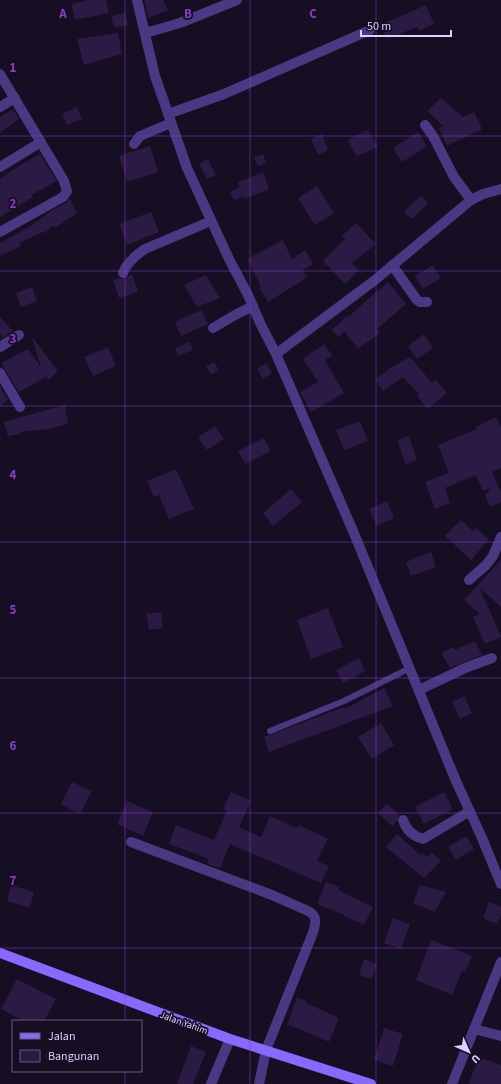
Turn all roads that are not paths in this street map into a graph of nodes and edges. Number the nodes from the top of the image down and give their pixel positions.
1 (138, 0) edge
2 (237, 0) edge
3 (370, 30) dead end
4 (145, 33) junction
5 (0, 74) edge
6 (14, 98) junction
7 (0, 107) edge
8 (170, 118) junction
9 (425, 125) dead end
10 (41, 142) junction
11 (134, 144) dead end
12 (0, 167) edge
13 (501, 190) edge
14 (471, 200) junction
15 (211, 221) junction
16 (0, 232) edge
17 (392, 265) junction
18 (123, 272) dead end
19 (426, 302) dead end
20 (253, 306) junction
21 (213, 328) dead end
22 (19, 335) dead end
23 (0, 347) edge
24 (276, 354) junction
25 (0, 373) edge
26 (20, 407) dead end
27 (501, 537) edge
28 (469, 580) dead end
29 (492, 658) dead end
30 (410, 668) junction
31 (419, 690) junction
32 (270, 731) dead end
33 (470, 811) junction
34 (403, 820) dead end
35 (131, 842) dead end
36 (501, 884) edge
37 (0, 953) edge
38 (501, 962) edge
39 (499, 973) edge
40 (474, 1029) junction
41 (501, 1036) edge
42 (230, 1039) junction
43 (266, 1050) junction
44 (211, 1084) edge
45 (259, 1084) edge
46 (371, 1084) edge
47 (452, 1084) edge

1 - 4 street
2 - 4 street
3 - 8 street
4 - 8 street
5 - 6 street
6 - 7 street
6 - 10 street
8 - 11 street
8 - 15 street
9 - 14 street
10 - 12 street
10 - 16 street
13 - 14 street
14 - 17 street
15 - 18 street
15 - 20 street
17 - 19 street
17 - 24 street
20 - 21 street
20 - 24 street
22 - 23 street
24 - 30 street
25 - 26 street
27 - 28 street
29 - 31 street
30 - 31 street
30 - 32 lane
31 - 33 street
33 - 34 street
33 - 36 street
35 - 43 street
37 - 42 street, Jalan Yahim
38 - 39 street
39 - 40 street
40 - 41 street
40 - 47 street
42 - 43 street, Jalan Yahim
42 - 44 street
43 - 45 street
43 - 46 street, Jalan Yahim

